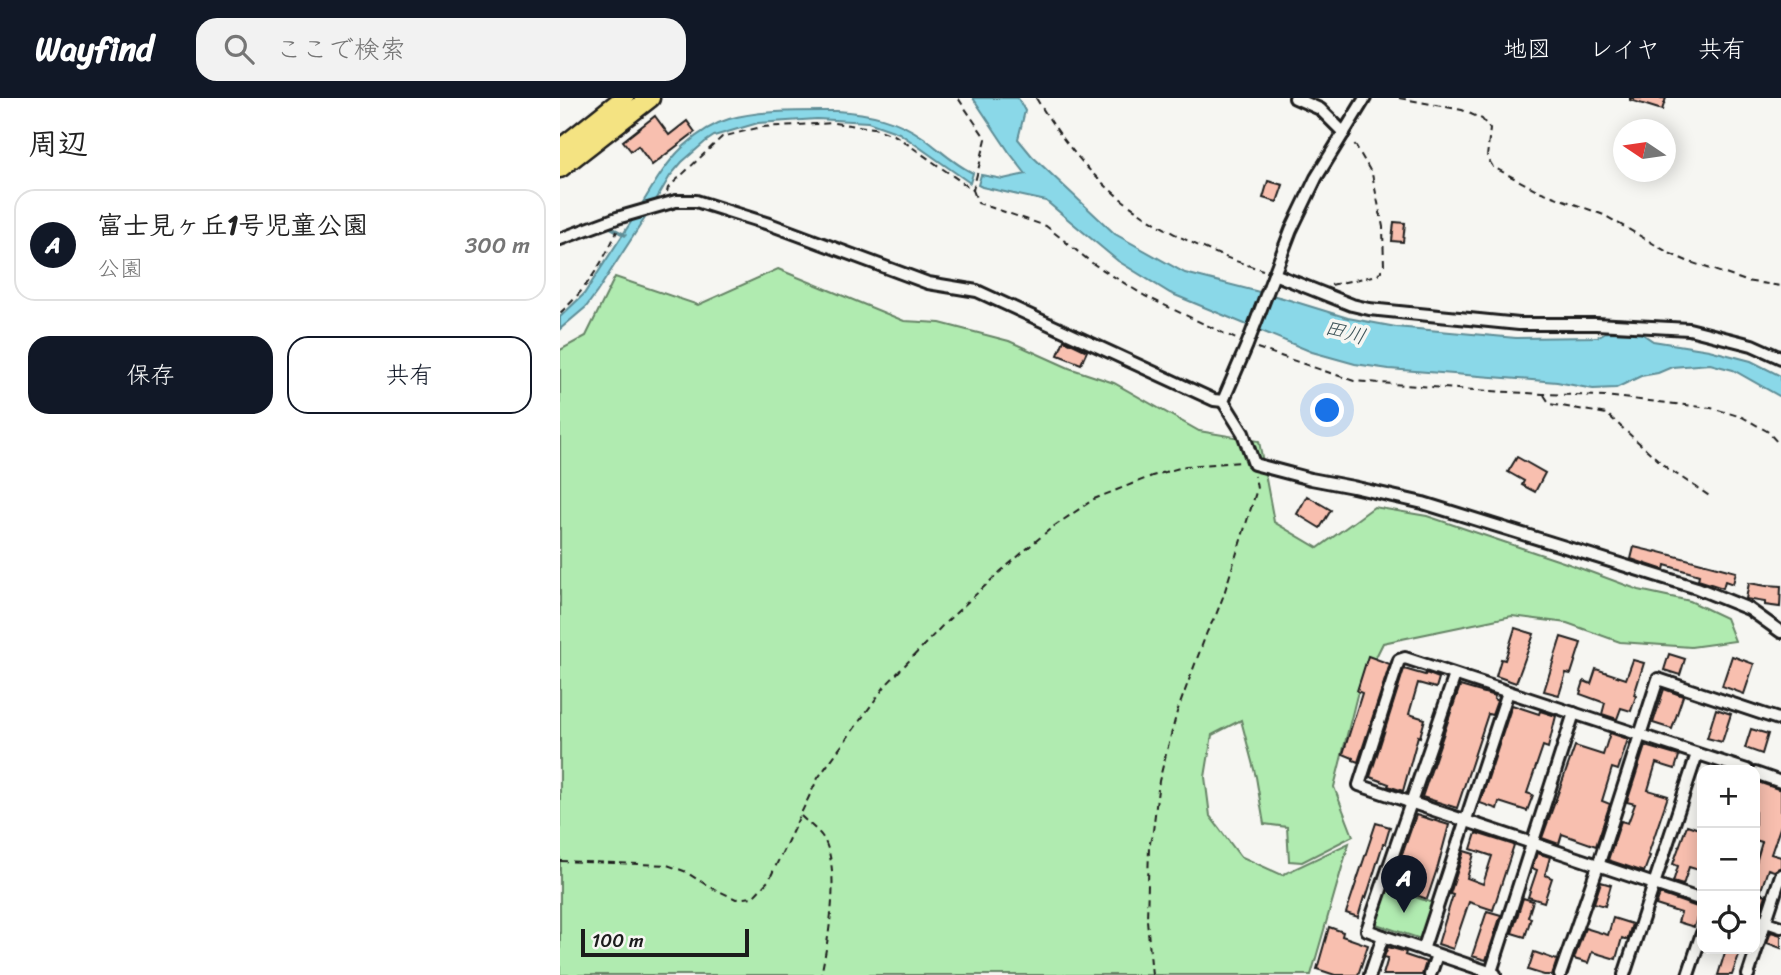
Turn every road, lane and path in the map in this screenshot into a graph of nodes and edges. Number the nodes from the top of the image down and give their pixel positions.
1 (625, 98) edge
2 (650, 98) edge
3 (958, 98) edge
4 (1036, 98) edge
5 (1295, 98) edge
6 (1365, 98) edge
7 (1399, 98) edge
8 (1344, 133) junction
9 (560, 149) edge
10 (560, 168) edge
11 (972, 190) junction
12 (664, 205) junction
13 (624, 216) junction
14 (560, 239) edge
15 (1273, 276) junction
16 (1781, 286) edge
17 (1310, 289) junction
18 (560, 313) edge
19 (1247, 345) junction
20 (1781, 358) edge
21 (1543, 394) junction
22 (1223, 401) junction
23 (1781, 446) edge
24 (1254, 464) junction
25 (1711, 497) dead end
26 (1781, 632) edge
27 (1455, 675) junction
28 (1508, 692) junction
29 (1574, 713) junction
30 (1781, 720) edge
31 (1640, 734) junction
32 (1697, 754) junction
33 (1731, 765) edge
34 (1760, 775) edge
35 (1781, 782) edge
36 (1410, 803) junction
37 (800, 815) junction
38 (1464, 821) junction
39 (1532, 844) junction
40 (560, 861) edge
41 (1598, 866) junction
42 (1781, 875) edge
43 (1654, 884) junction
44 (1697, 898) edge
45 (1760, 920) edge
46 (1781, 927) edge
47 (1382, 936) junction
48 (1697, 948) edge
49 (1423, 950) junction
50 (1753, 954) edge
51 (1437, 955) junction
52 (1493, 974) edge
53 (821, 975) edge
54 (1152, 975) edge
55 (1370, 975) edge
56 (1430, 975) edge
57 (1560, 975) edge
58 (1624, 975) edge
59 (1688, 975) edge
60 (1748, 975) edge

1 - 9 highway
2 - 10 highway
3 - 11 path
4 - 15 path
5 - 8 street
6 - 8 street
7 - 16 path
8 - 15 street
8 - 17 path
11 - 12 path
11 - 19 path
12 - 13 street
12 - 22 street
13 - 14 street
13 - 18 path
15 - 17 street
15 - 19 street
17 - 20 street
19 - 21 path
19 - 22 street
21 - 23 path
21 - 25 path
22 - 24 street
24 - 26 street
24 - 37 path
24 - 54 path
27 - 28 street
27 - 36 street
27 - 36 street
28 - 29 street
28 - 38 street
29 - 31 street
29 - 39 street
30 - 31 street
31 - 32 street
31 - 41 street
32 - 33 street
32 - 43 street
34 - 35 street
36 - 38 street
36 - 47 street
37 - 40 path
37 - 53 path
38 - 39 street
38 - 49 street
39 - 41 street
39 - 52 street
41 - 43 street
41 - 57 street
42 - 45 street
43 - 44 street
43 - 58 street
45 - 46 street
47 - 49 street
47 - 55 street
48 - 59 street
49 - 51 street
50 - 60 street
51 - 52 street
51 - 56 street

